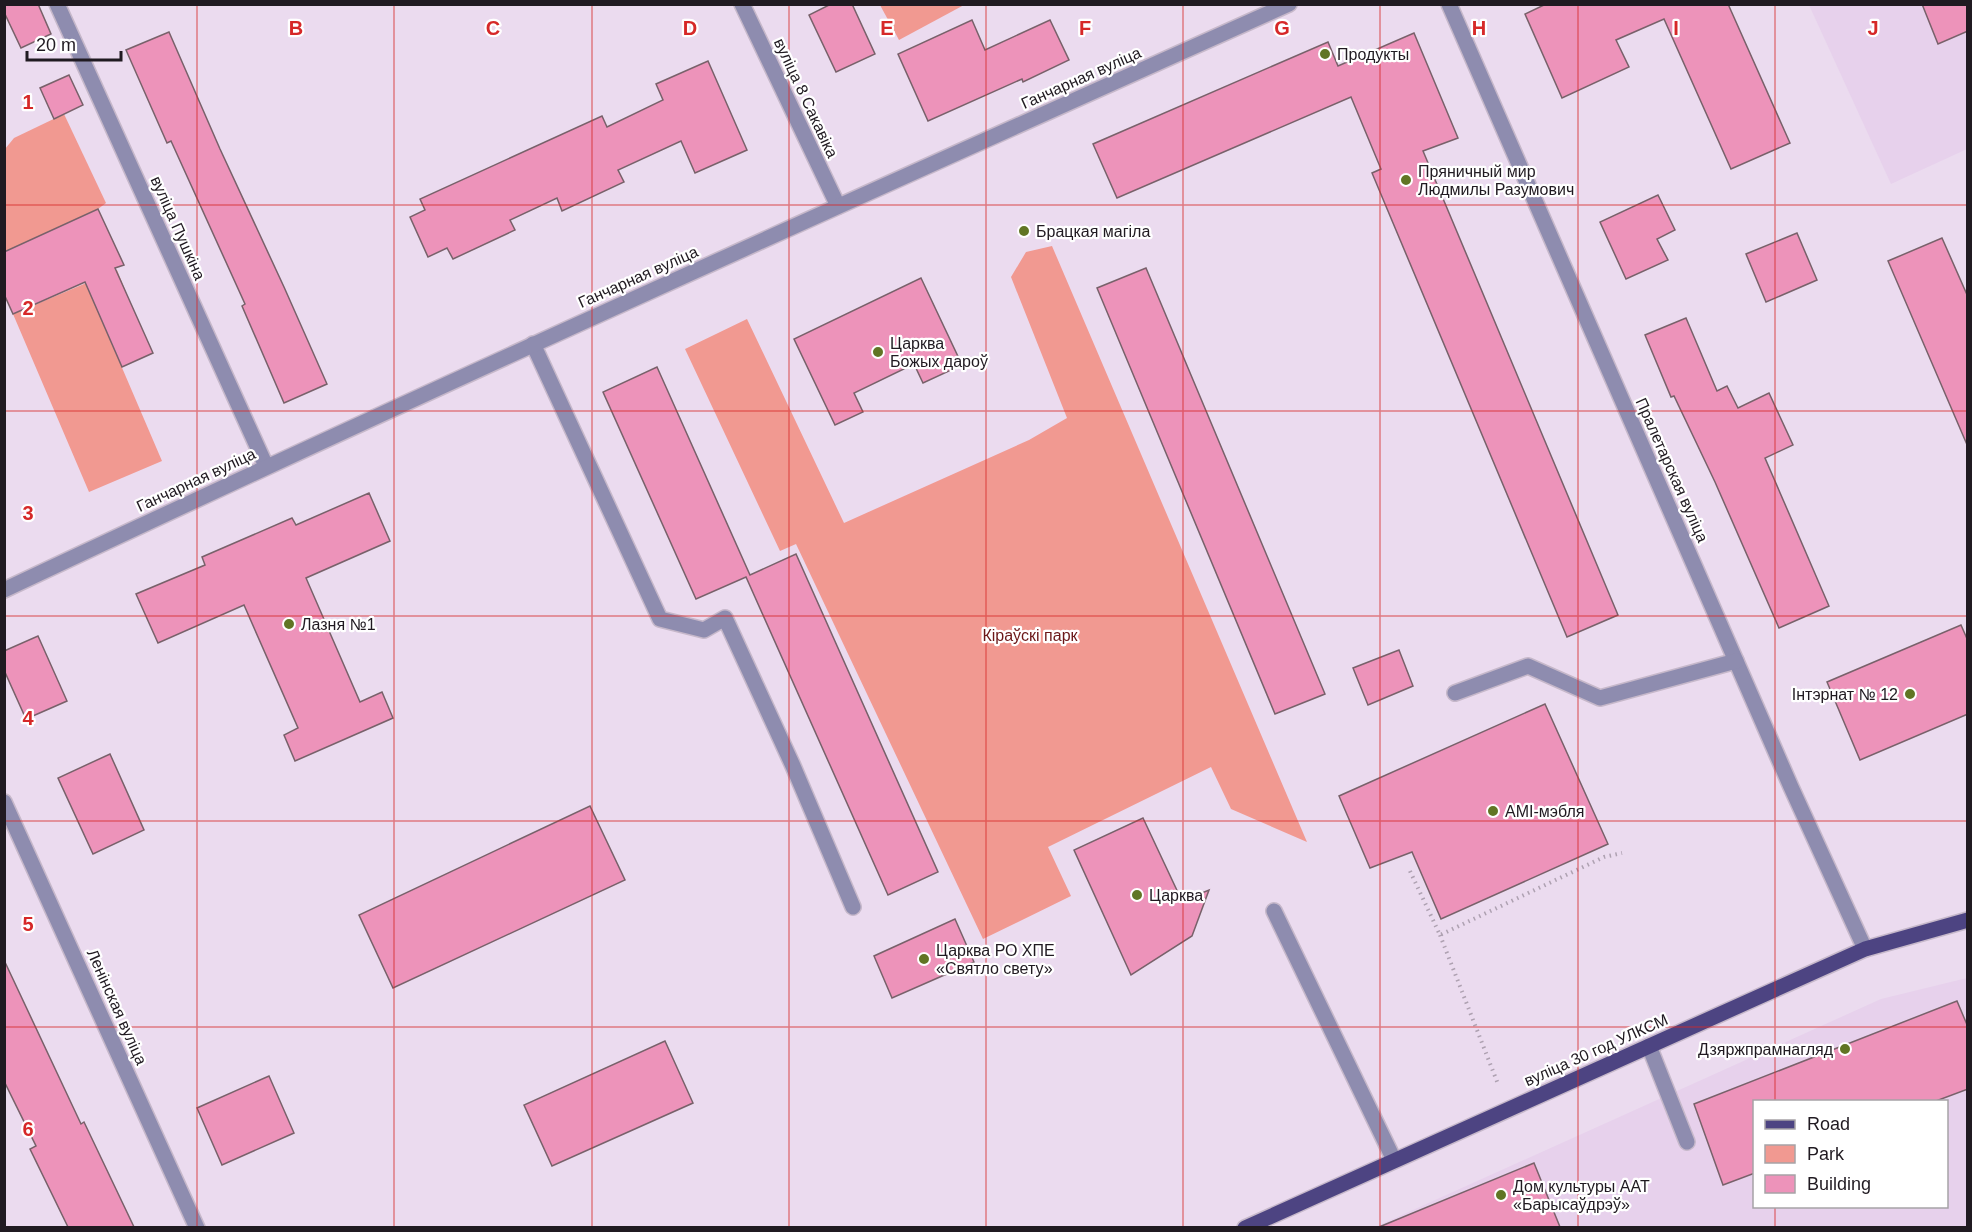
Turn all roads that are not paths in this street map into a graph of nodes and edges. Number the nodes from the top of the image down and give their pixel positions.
1 (57, 4) edge
2 (742, 4) edge
3 (1289, 4) edge
4 (1449, 4) edge
5 (838, 206) junction
6 (533, 344) junction
7 (266, 466) junction
8 (4, 590) edge
9 (1736, 661) junction
10 (1455, 693) dead end
11 (4, 802) edge
12 (853, 907) dead end
13 (1274, 911) dead end
14 (1968, 920) edge
15 (1865, 949) junction
16 (1649, 1046) junction
17 (1687, 1142) dead end
18 (1394, 1160) junction
19 (197, 1227) edge
20 (1245, 1227) edge

1 - 7 street, вуліца Пушкіна
2 - 5 street, вуліца 8 Сакавіка
3 - 5 street, Ганчарная вуліца
4 - 9 street, Пралетарская вуліца
5 - 6 street, Ганчарная вуліца
6 - 7 street, Ганчарная вуліца
6 - 12 street
7 - 8 street, Ганчарная вуліца
9 - 10 street
9 - 15 street, Пралетарская вуліца
11 - 19 street, Ленінская вуліца
13 - 18 street
14 - 15 main road, вуліца 30 год УЛКСМ
15 - 16 main road, вуліца 30 год УЛКСМ
16 - 17 street
16 - 18 main road, вуліца 30 год УЛКСМ
18 - 20 main road, вуліца 30 год УЛКСМ

